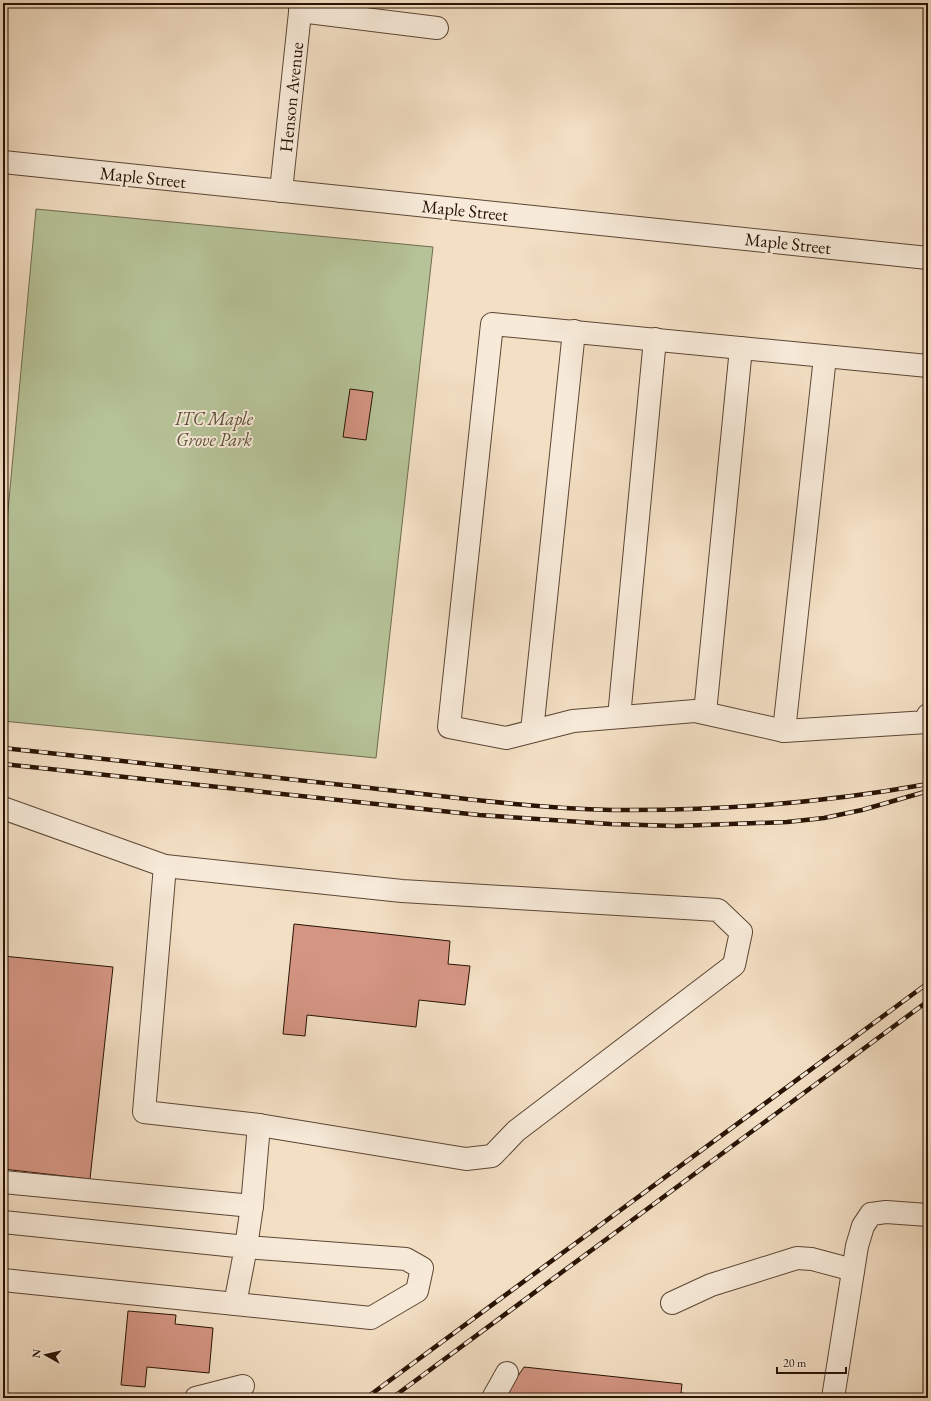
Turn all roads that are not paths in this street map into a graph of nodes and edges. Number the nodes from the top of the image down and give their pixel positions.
1 (301, 7) edge
2 (437, 28) dead end
3 (3, 162) edge
4 (281, 191) junction
5 (928, 258) edge
6 (574, 331) junction
7 (655, 339) junction
8 (741, 348) junction
9 (825, 357) junction
10 (928, 366) edge
11 (705, 713) junction
12 (928, 715) edge
13 (619, 717) junction
14 (532, 731) junction
15 (784, 731) junction
16 (3, 808) edge
17 (165, 866) junction
18 (259, 1124) junction
19 (3, 1182) edge
20 (252, 1206) junction
21 (928, 1215) edge
22 (3, 1222) edge
23 (246, 1247) junction
24 (853, 1270) junction
25 (3, 1280) edge
26 (672, 1303) dead end
27 (235, 1304) junction
28 (507, 1373) dead end
29 (243, 1386) dead end
30 (196, 1398) edge
31 (493, 1398) edge
32 (833, 1398) edge

1 - 2 street
1 - 4 street, Henson Avenue
3 - 4 street, Maple Street
4 - 5 street, Maple Street
6 - 7 street
6 - 14 street
6 - 14 street
7 - 8 street
7 - 13 street
8 - 9 street
8 - 11 street
9 - 10 street
9 - 15 street
11 - 13 street
11 - 15 street
12 - 15 street
13 - 14 street
16 - 17 street
17 - 18 street
17 - 18 street
18 - 20 street
19 - 20 street
20 - 23 street
21 - 24 street
22 - 23 street
23 - 27 street
23 - 27 street
24 - 26 street
24 - 32 street
25 - 27 street
28 - 31 street
29 - 30 street

